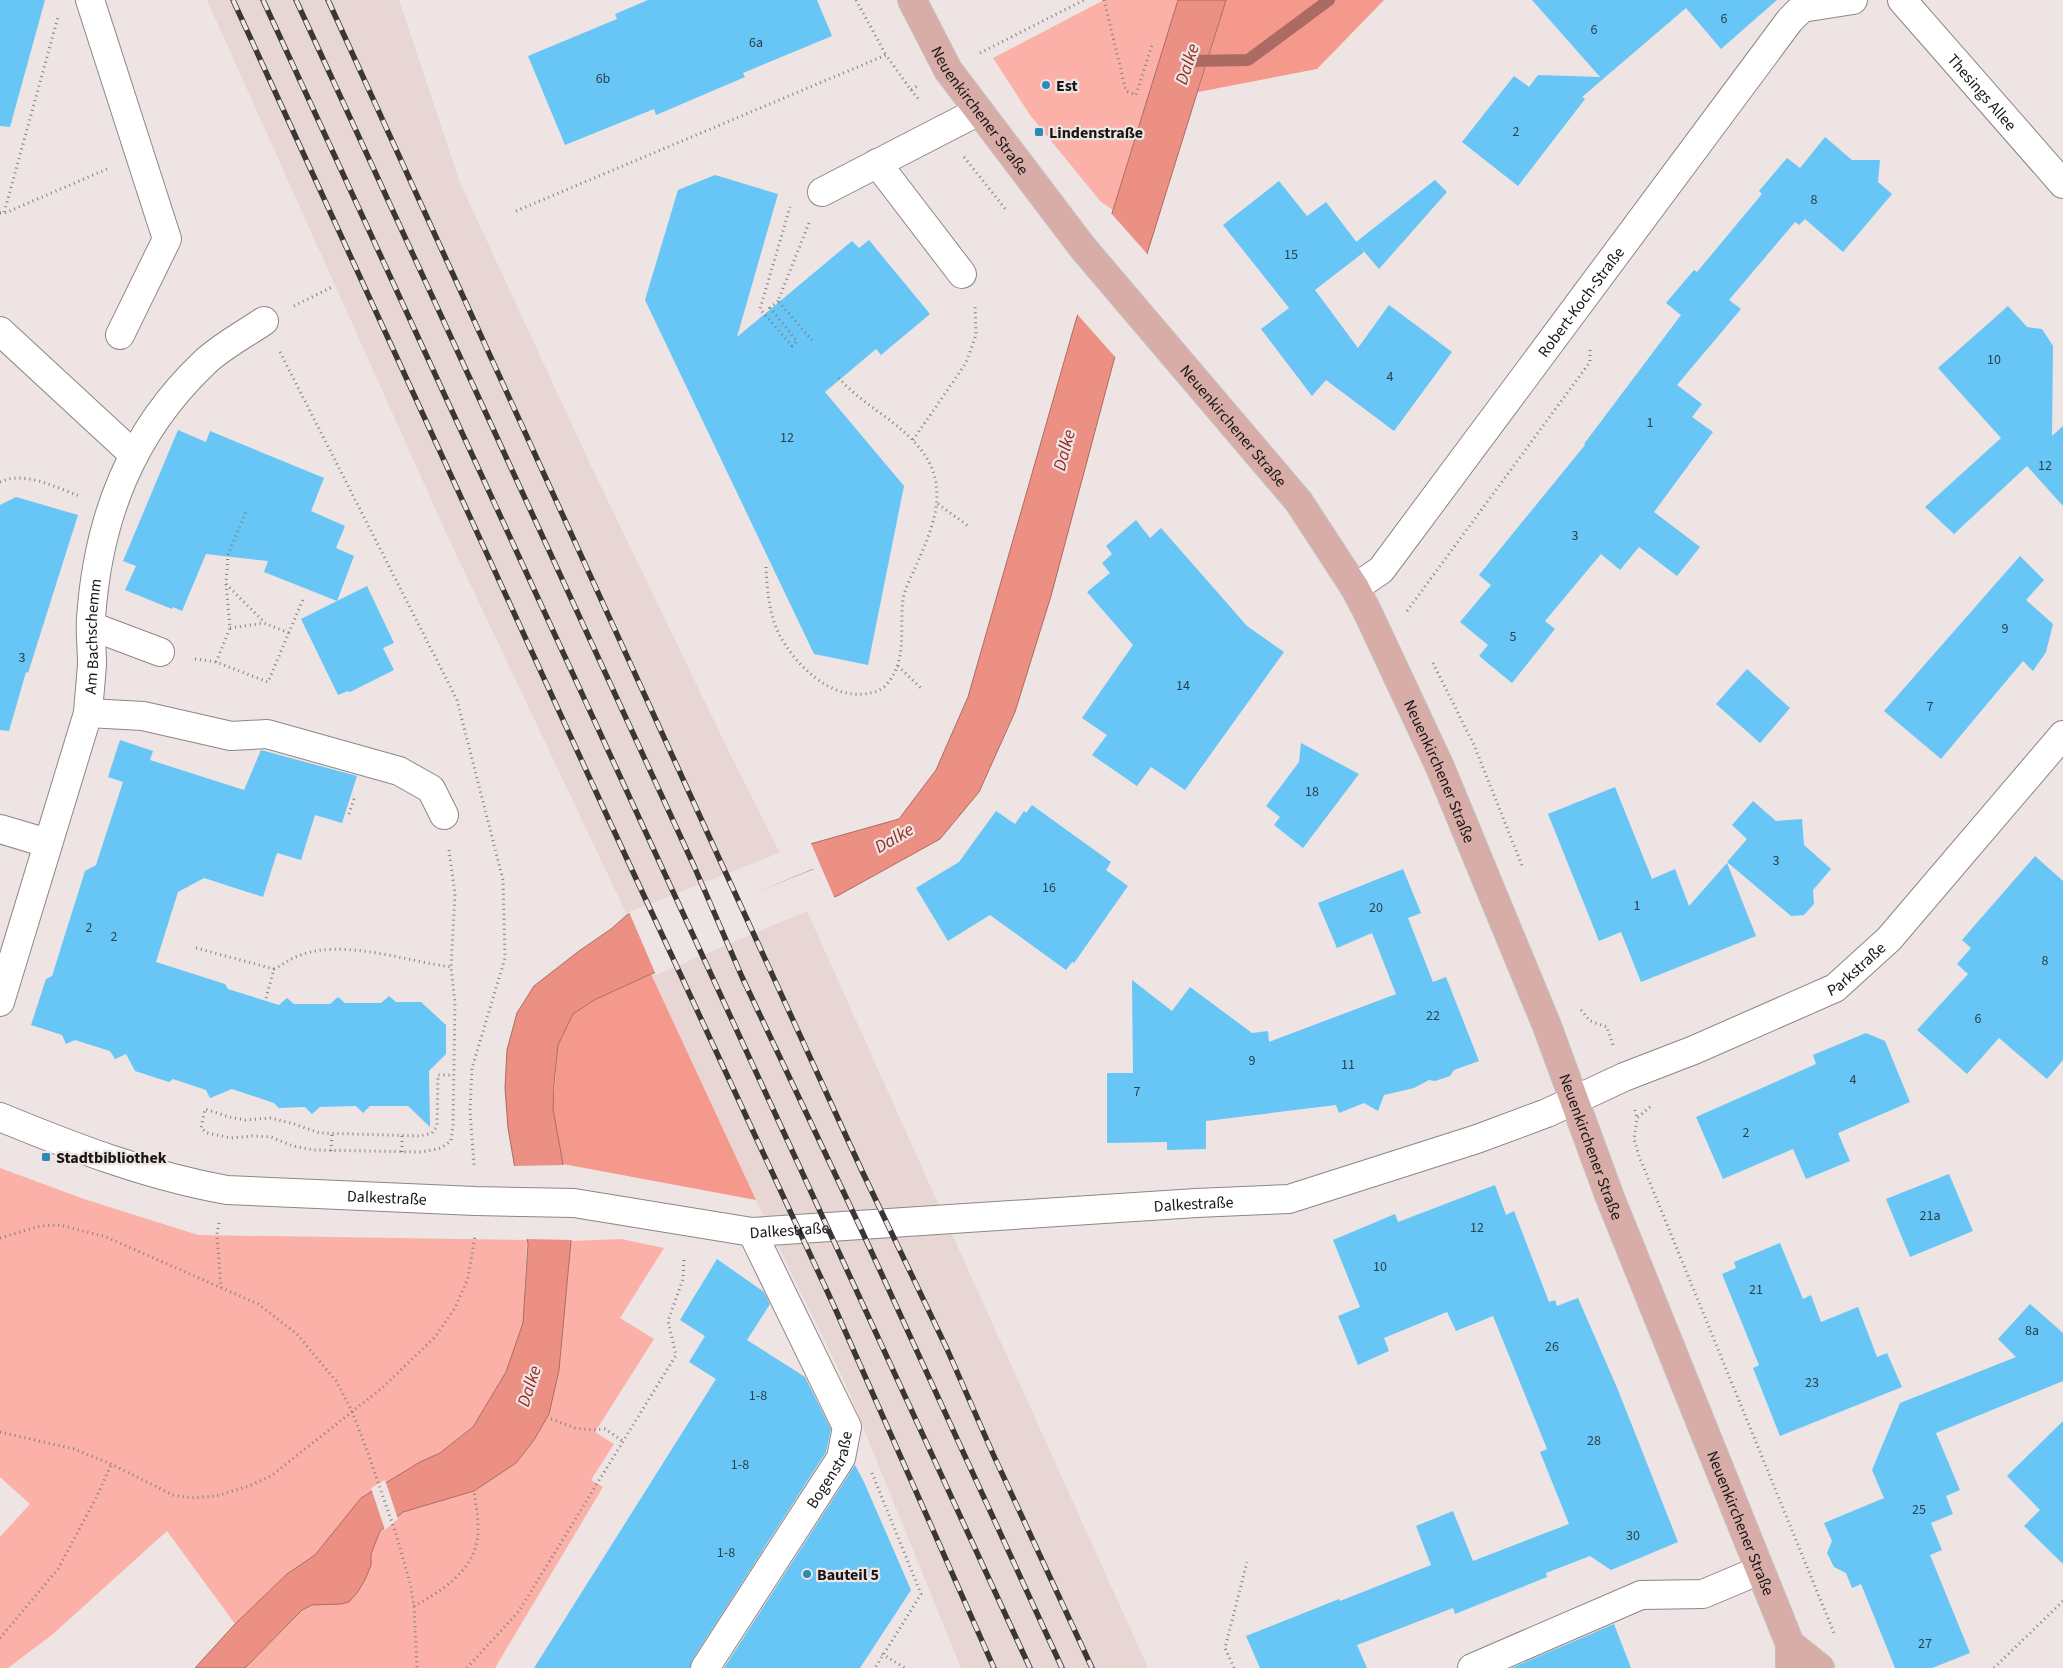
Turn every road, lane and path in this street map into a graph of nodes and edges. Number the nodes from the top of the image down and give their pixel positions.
1 (90, 0) edge
2 (856, 0) edge
3 (912, 0) edge
4 (1084, 0) edge
5 (1104, 0) edge
6 (1854, 0) edge
7 (1902, 0) edge
8 (1804, 4) edge
9 (60, 9) dead end
10 (1152, 45) dead end
11 (987, 50) dead end
12 (886, 55) junction
13 (920, 85) dead end
14 (911, 90) junction
15 (979, 111) junction
16 (942, 131) junction
17 (140, 155) junction
18 (877, 164) junction
19 (2063, 184) edge
20 (822, 192) junction
21 (516, 212) dead end
22 (2, 213) edge
23 (1009, 213) dead end
24 (962, 274) joint
25 (332, 287) dead end
26 (778, 301) junction
27 (264, 321) joint
28 (0, 331) edge
29 (120, 335) dead end
30 (812, 340) dead end
31 (1589, 344) dead end
32 (837, 376) dead end
33 (913, 440) junction
34 (133, 454) junction
35 (0, 482) edge
36 (938, 504) junction
37 (111, 508) junction
38 (247, 509) dead end
39 (968, 526) dead end
40 (766, 567) dead end
41 (226, 583) junction
42 (1354, 588) junction
43 (304, 596) dead end
44 (1407, 610) dead end
45 (264, 623) junction
46 (91, 626) junction
47 (230, 628) junction
48 (288, 633) junction
49 (160, 652) joint
50 (216, 662) junction
51 (898, 666) junction
52 (924, 690) dead end
53 (88, 713) junction
54 (2063, 736) edge
55 (444, 815) joint
56 (0, 829) edge
57 (48, 843) junction
58 (196, 948) dead end
59 (451, 967) junction
60 (274, 969) junction
61 (266, 998) dead end
62 (0, 1002) edge
63 (1582, 1011) dead end
64 (1610, 1035) dead end
65 (453, 1075) junction
66 (1575, 1101) junction
67 (1656, 1102) dead end
68 (0, 1117) edge
69 (332, 1133) junction
70 (402, 1135) junction
71 (331, 1151) junction
72 (402, 1152) junction
73 (752, 1232) junction
74 (217, 1234) dead end
75 (475, 1234) dead end
76 (0, 1238) edge
77 (684, 1251) dead end
78 (221, 1288) junction
79 (352, 1411) junction
80 (551, 1419) dead end
81 (0, 1432) edge
82 (623, 1441) junction
83 (846, 1442) junction
84 (111, 1464) junction
85 (474, 1491) dead end
86 (1247, 1562) dead end
87 (1760, 1570) junction
88 (2063, 1600) edge
89 (414, 1606) junction
90 (1834, 1634) dead end
91 (0, 1638) edge
92 (882, 1654) junction
93 (1790, 1656) edge
94 (418, 1668) edge
95 (467, 1668) edge
96 (705, 1668) edge
97 (875, 1668) edge
98 (905, 1668) edge
99 (1234, 1668) edge
100 (1472, 1668) edge
101 (1820, 1668) edge
102 (1994, 1668) edge

1 - 17 street
2 - 12 path
3 - 15 main road, Neuenkirchener Straße
4 - 11 path
5 - 10 path
6 - 8 street, Robert-Koch-Straße
7 - 19 street, Thesings Allee
8 - 42 street, Robert-Koch-Straße
9 - 22 path
12 - 14 path
12 - 21 path
13 - 14 path
14 - 16 path
15 - 16 street
15 - 42 main road, Neuenkirchener Straße
16 - 18 street
16 - 23 path
17 - 22 path
17 - 29 street
18 - 20 street
18 - 24 street
20 - 26 path
20 - 26 path
24 - 33 path
25 - 27 path
26 - 30 path
27 - 34 street, Am Bachschemm
28 - 34 street
31 - 44 path
32 - 33 path
33 - 36 path
34 - 37 street, Am Bachschemm
35 - 37 path
36 - 39 path
36 - 51 path
37 - 46 street, Am Bachschemm
38 - 41 path
40 - 51 path
41 - 45 path
41 - 47 path
42 - 66 main road, Neuenkirchener Straße
43 - 48 path
45 - 47 path
45 - 48 path
46 - 49 street
46 - 53 street, Am Bachschemm
47 - 50 path
48 - 50 path
49 - 50 path
51 - 52 path
53 - 55 street
53 - 57 street, Am Bachschemm
54 - 66 street, Parkstraße
55 - 59 path
56 - 57 street
57 - 62 street, Am Bachschemm
58 - 60 path
59 - 60 path
59 - 65 path
60 - 61 path
63 - 64 path
65 - 70 path
65 - 72 path
66 - 73 street, Dalkestraße
66 - 87 main road, Neuenkirchener Straße
67 - 90 path
68 - 73 street, Dalkestraße
69 - 70 path
69 - 71 path
69 - 71 path
70 - 72 path
71 - 72 path
73 - 83 street, Bogenstraße
74 - 78 path
75 - 79 path
76 - 78 path
77 - 82 path
78 - 79 path
79 - 84 path
79 - 89 path
80 - 82 path
81 - 84 path
82 - 95 path
83 - 92 path
83 - 96 street, Bogenstraße
84 - 91 path
85 - 89 path
86 - 99 path
87 - 93 main road, Neuenkirchener Straße
87 - 100 street
88 - 102 path
89 - 94 path
92 - 97 path
92 - 98 path
93 - 101 main road, Neuenkirchener Straße

